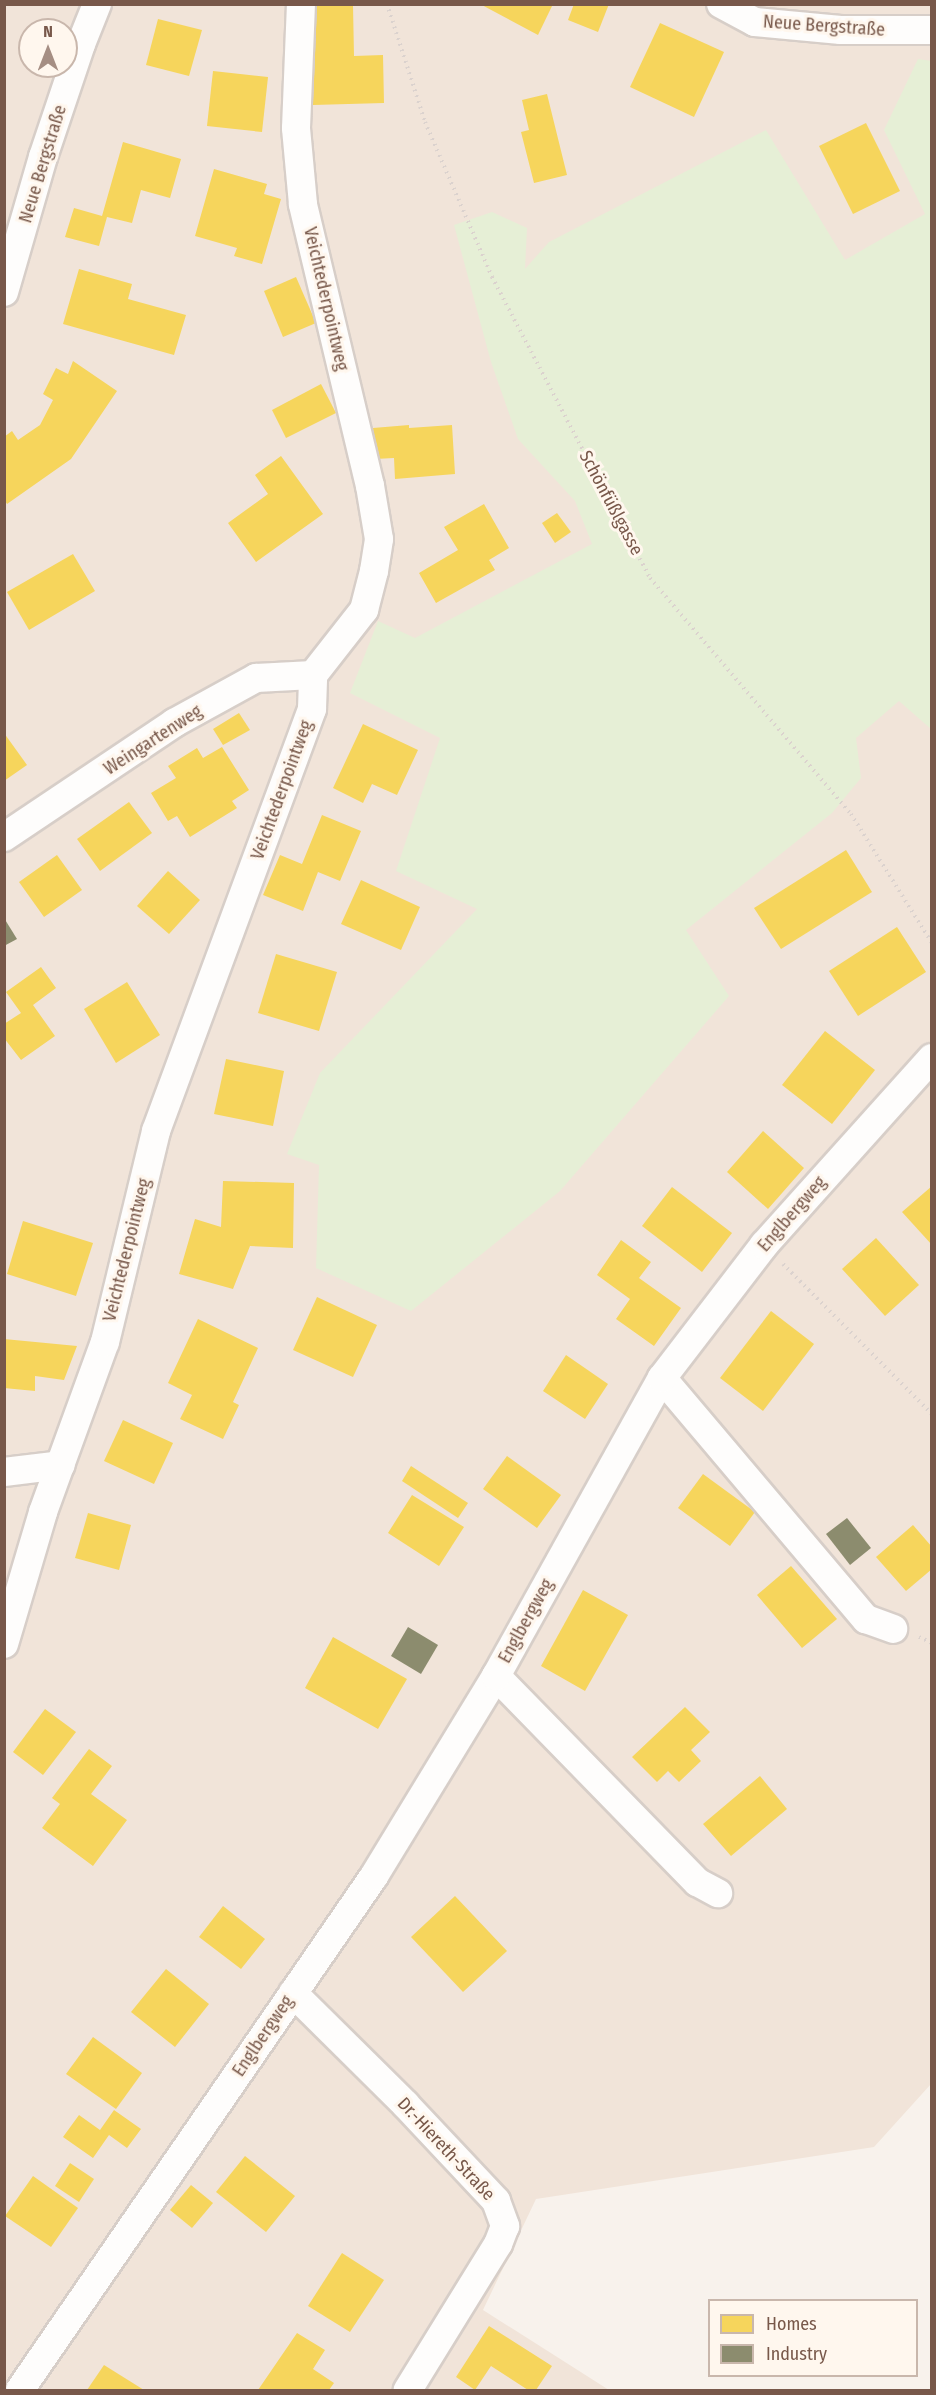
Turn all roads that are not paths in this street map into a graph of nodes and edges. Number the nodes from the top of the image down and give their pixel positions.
1 (97, 4) edge
2 (301, 4) edge
3 (721, 4) edge
4 (932, 30) edge
5 (4, 292) edge
6 (313, 675) junction
7 (4, 837) edge
8 (932, 1058) edge
9 (662, 1378) junction
10 (61, 1465) junction
11 (4, 1472) edge
12 (893, 1629) dead end
13 (4, 1644) edge
14 (496, 1676) junction
15 (718, 1893) dead end
16 (292, 1994) junction
17 (21, 2391) edge
18 (408, 2391) edge

1 - 5 street, Neue Bergstraße
2 - 6 street, Veichtederpointweg
3 - 4 street, Neue Bergstraße
6 - 7 street, Weingartenweg
6 - 10 street, Veichtederpointweg
8 - 9 street, Englbergweg
9 - 12 street
9 - 14 street, Englbergweg
10 - 11 street
10 - 13 street, Veichtederpointweg
14 - 15 street, Englbergweg
14 - 16 street, Englbergweg
16 - 17 street, Englbergweg
16 - 18 street, Dr.-Hiereth-Straße

